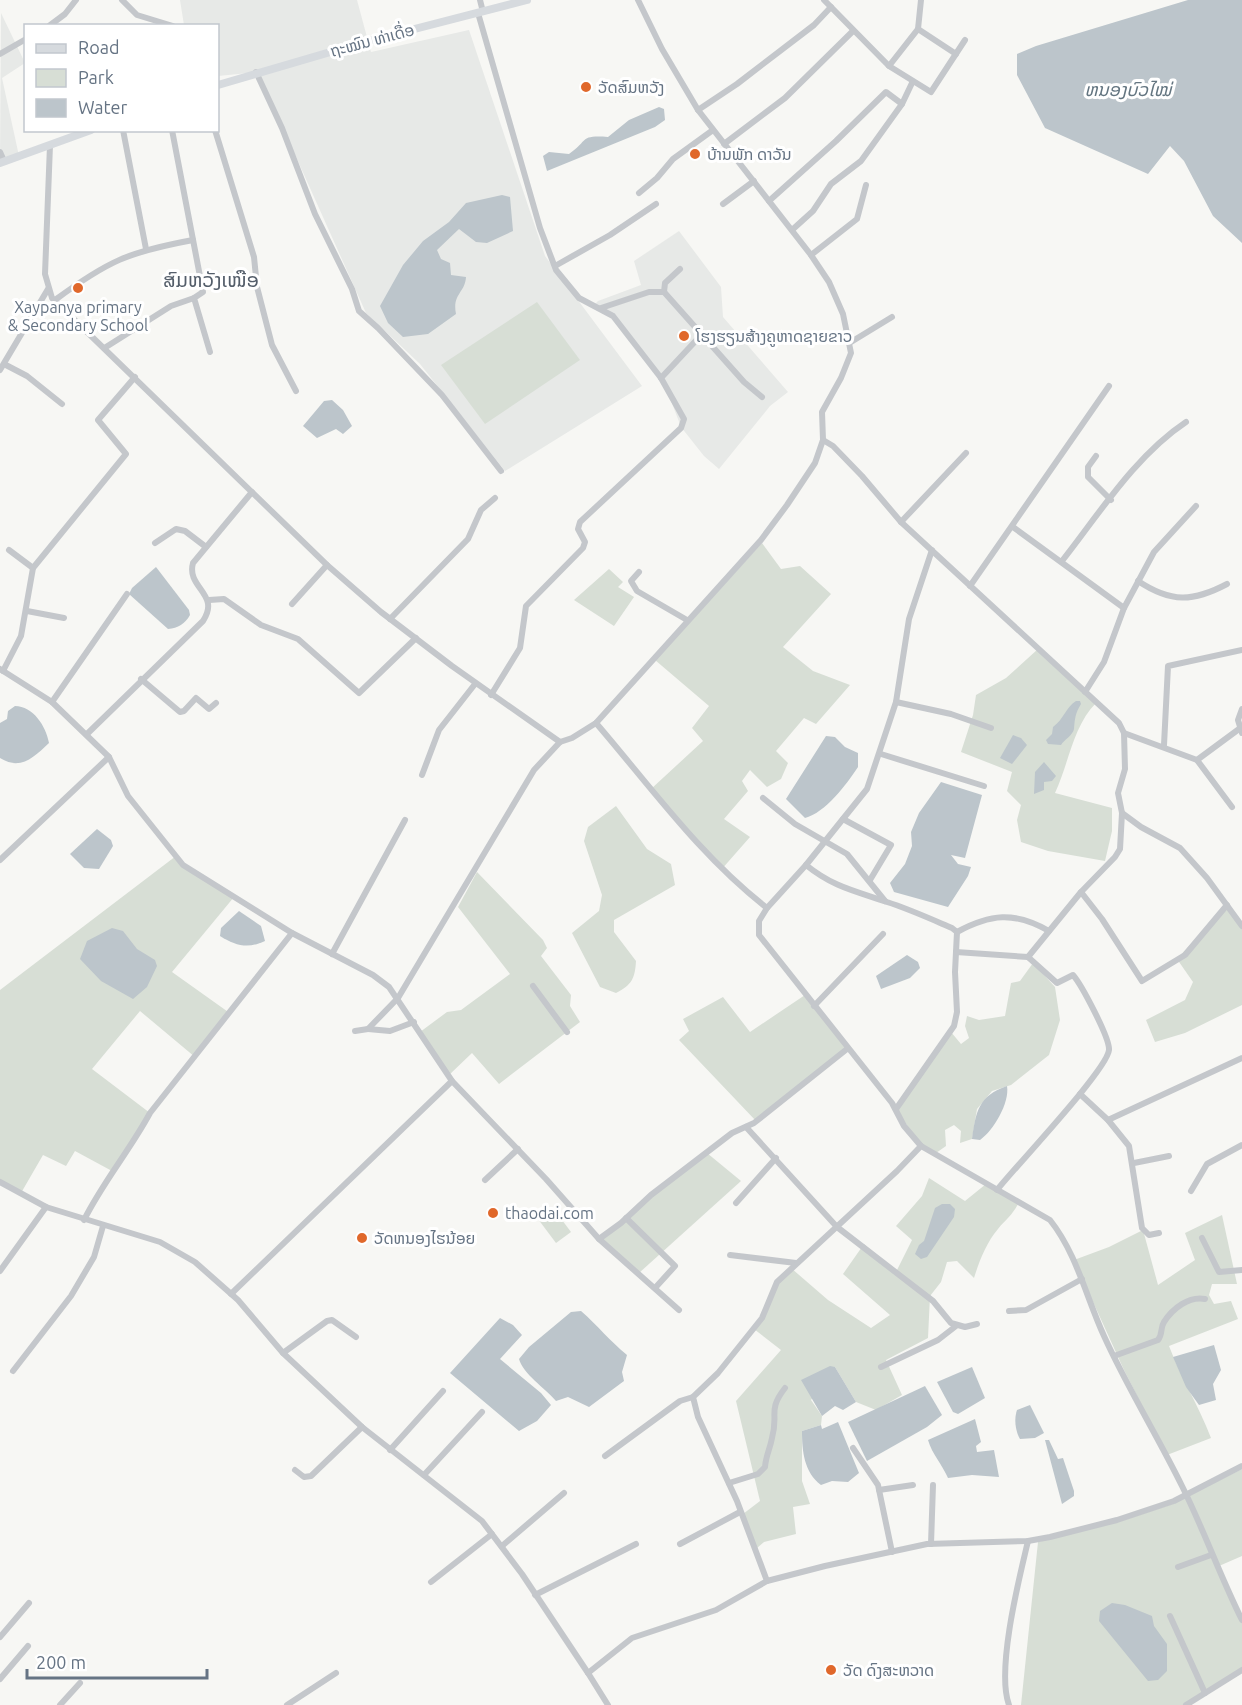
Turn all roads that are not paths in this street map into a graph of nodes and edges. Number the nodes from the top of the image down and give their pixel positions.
1 (76, 0) edge
2 (122, 0) edge
3 (480, 0) edge
4 (527, 0) edge
5 (638, 0) edge
6 (824, 0) edge
7 (921, 0) edge
8 (831, 8) junction
9 (480, 13) junction
10 (52, 24) edge
11 (166, 24) edge
12 (918, 29) junction
13 (853, 31) junction
14 (24, 40) edge
15 (965, 40) dead end
16 (0, 54) edge
17 (956, 54) junction
18 (889, 66) junction
19 (256, 72) junction
20 (912, 82) junction
21 (219, 85) edge
22 (902, 104) junction
23 (698, 110) junction
24 (713, 130) junction
25 (86, 132) edge
26 (123, 132) edge
27 (172, 132) edge
28 (216, 132) edge
29 (724, 144) junction
30 (50, 145) junction
31 (0, 152) edge
32 (2, 162) edge
33 (753, 181) junction
34 (866, 185) dead end
35 (639, 193) dead end
36 (769, 201) junction
37 (656, 204) dead end
38 (723, 204) dead end
39 (792, 230) junction
40 (193, 240) junction
41 (146, 249) junction
42 (812, 255) junction
43 (555, 266) junction
44 (680, 269) dead end
45 (48, 289) junction
46 (664, 292) junction
47 (194, 298) junction
48 (55, 300) junction
49 (601, 308) junction
50 (892, 317) dead end
51 (703, 333) junction
52 (851, 342) junction
53 (106, 347) junction
54 (210, 352) dead end
55 (2, 367) edge
56 (135, 377) junction
57 (661, 378) junction
58 (1108, 386) dead end
59 (296, 392) dead end
60 (762, 397) dead end
61 (62, 404) dead end
62 (1186, 422) dead end
63 (824, 440) junction
64 (966, 453) dead end
65 (1096, 456) dead end
66 (501, 471) dead end
67 (252, 492) junction
68 (495, 498) dead end
69 (1111, 500) junction
70 (1196, 506) dead end
71 (901, 522) junction
72 (1012, 527) junction
73 (155, 543) dead end
74 (206, 547) junction
75 (9, 550) dead end
76 (932, 550) junction
77 (1062, 561) junction
78 (327, 565) junction
79 (33, 568) junction
80 (639, 572) dead end
81 (1138, 581) junction
82 (1227, 584) dead end
83 (970, 586) junction
84 (127, 594) dead end
85 (209, 600) junction
86 (291, 604) dead end
87 (1124, 608) junction
88 (27, 611) junction
89 (64, 618) dead end
90 (390, 619) junction
91 (687, 620) junction
92 (416, 638) junction
93 (1242, 650) edge
94 (2, 670) edge
95 (141, 679) junction
96 (475, 684) junction
97 (1085, 692) junction
98 (491, 695) junction
99 (52, 702) junction
100 (896, 702) junction
101 (216, 703) dead end
102 (1242, 709) edge
103 (596, 723) junction
104 (991, 728) dead end
105 (1241, 731) edge
106 (1124, 733) junction
107 (87, 734) junction
108 (560, 742) junction
109 (1164, 745) junction
110 (881, 754) junction
111 (109, 757) junction
112 (1197, 760) junction
113 (422, 775) dead end
114 (984, 786) dead end
115 (763, 798) dead end
116 (1232, 807) dead end
117 (1122, 813) junction
118 (843, 819) junction
119 (405, 820) dead end
120 (825, 842) junction
121 (0, 860) edge
122 (806, 865) junction
123 (870, 880) junction
124 (1081, 892) junction
125 (885, 901) junction
126 (1227, 905) junction
127 (766, 908) junction
128 (1242, 926) edge
129 (1048, 931) junction
130 (292, 933) junction
131 (957, 933) junction
132 (883, 934) dead end
133 (956, 952) junction
134 (332, 954) junction
135 (1028, 957) junction
136 (533, 986) dead end
137 (398, 998) junction
138 (814, 1005) junction
139 (414, 1022) junction
140 (369, 1029) junction
141 (355, 1031) dead end
142 (567, 1032) dead end
143 (847, 1049) junction
144 (1242, 1058) edge
145 (452, 1081) junction
146 (1080, 1094) junction
147 (896, 1109) junction
148 (1108, 1120) junction
149 (746, 1127) junction
150 (1242, 1145) edge
151 (921, 1146) junction
152 (518, 1149) junction
153 (1169, 1156) dead end
154 (776, 1158) junction
155 (1134, 1163) junction
156 (484, 1180) dead end
157 (0, 1182) edge
158 (997, 1190) junction
159 (1191, 1191) dead end
160 (736, 1203) dead end
161 (46, 1207) junction
162 (626, 1218) junction
163 (84, 1220) junction
164 (103, 1226) junction
165 (837, 1227) junction
166 (1159, 1233) dead end
167 (1202, 1238) dead end
168 (598, 1239) junction
169 (730, 1255) dead end
170 (796, 1263) junction
171 (1242, 1270) edge
172 (0, 1271) edge
173 (1082, 1279) junction
174 (655, 1288) junction
175 (231, 1294) junction
176 (1205, 1299) dead end
177 (679, 1310) dead end
178 (1009, 1311) dead end
179 (977, 1324) dead end
180 (956, 1326) junction
181 (356, 1337) dead end
182 (283, 1353) junction
183 (1114, 1356) junction
184 (881, 1367) dead end
185 (13, 1371) dead end
186 (785, 1388) dead end
187 (442, 1391) dead end
188 (693, 1397) junction
189 (482, 1412) dead end
190 (362, 1427) junction
191 (853, 1448) dead end
192 (390, 1450) junction
193 (605, 1456) dead end
194 (1242, 1466) edge
195 (294, 1470) dead end
196 (424, 1475) junction
197 (729, 1483) junction
198 (913, 1485) dead end
199 (933, 1485) dead end
200 (879, 1490) junction
201 (564, 1493) dead end
202 (1186, 1495) junction
203 (740, 1512) junction
204 (492, 1534) junction
205 (1028, 1541) junction
206 (636, 1544) dead end
207 (680, 1544) dead end
208 (931, 1544) junction
209 (502, 1546) junction
210 (892, 1552) junction
211 (1211, 1555) junction
212 (1178, 1567) dead end
213 (768, 1581) junction
214 (431, 1582) dead end
215 (535, 1595) junction
216 (29, 1603) dead end
217 (1170, 1616) dead end
218 (1242, 1620) edge
219 (0, 1637) edge
220 (28, 1646) dead end
221 (1242, 1670) edge
222 (336, 1673) dead end
223 (588, 1673) junction
224 (0, 1679) edge
225 (80, 1683) dead end
226 (1205, 1693) junction
227 (60, 1705) edge
228 (286, 1705) edge
229 (608, 1705) edge
230 (1009, 1705) edge
231 (1186, 1705) edge

1 - 10 street
2 - 11 street
3 - 9 street
4 - 9 main road, ຖະໝົນ ທ່າເດື່ອ
5 - 23 street
6 - 8 street
7 - 12 street
8 - 13 street
8 - 23 street
9 - 19 main road, ຖະໝົນ ທ່າເດື່ອ
9 - 43 street
12 - 17 street
12 - 18 street
13 - 18 street
13 - 29 street
14 - 16 street
15 - 17 street
17 - 20 street
18 - 20 street
19 - 21 main road, ຖະໝົນ ທ່າເດື່ອ
19 - 66 street
20 - 22 street
22 - 36 street
22 - 39 street
23 - 24 street
24 - 29 street
24 - 35 street
25 - 30 main road
26 - 41 street
27 - 40 street
28 - 59 street
29 - 33 street
30 - 32 main road
30 - 45 street
31 - 32 street
33 - 36 street
33 - 38 street
34 - 42 street
36 - 39 street
37 - 43 street
39 - 42 street
40 - 41 street
40 - 47 street
41 - 48 street
42 - 52 street
43 - 49 street
44 - 46 street
45 - 48 street
45 - 55 street
46 - 49 street
46 - 51 street
47 - 53 street
47 - 54 street
48 - 53 street
49 - 57 street
50 - 52 street
51 - 57 street
51 - 60 street
52 - 63 street
53 - 56 street
55 - 61 street
56 - 67 street
56 - 79 street
57 - 98 street
58 - 72 street
62 - 69 street
63 - 71 street
63 - 91 street
64 - 71 street
65 - 69 street
67 - 74 street
67 - 78 street
68 - 90 street
69 - 77 street
70 - 81 street
71 - 76 street
72 - 77 street
72 - 83 street
73 - 74 street
74 - 85 street
75 - 79 street
76 - 83 street
76 - 100 street
77 - 87 street
78 - 86 street
78 - 90 street
79 - 88 street
80 - 91 street
81 - 82 street
81 - 87 street
83 - 97 street
84 - 99 street
85 - 92 street
85 - 95 street
87 - 97 street
88 - 89 street
88 - 94 street
90 - 92 street
91 - 103 street
92 - 96 street
93 - 109 street
94 - 99 street
95 - 101 street
95 - 107 street
96 - 98 street
96 - 113 street
97 - 106 street
98 - 108 street
99 - 107 street
100 - 104 street
100 - 110 street
102 - 105 street
103 - 108 street
103 - 127 street
105 - 112 street
106 - 109 street
106 - 117 street
107 - 111 street
108 - 137 street
109 - 112 street
110 - 114 street
110 - 118 street
111 - 121 street
111 - 130 street
112 - 116 street
115 - 120 street
117 - 124 street
117 - 126 street
118 - 120 street
118 - 123 street
119 - 134 street
120 - 122 street
120 - 123 street
122 - 125 street
122 - 127 street
123 - 125 street
124 - 126 street
124 - 129 street
125 - 131 street
126 - 128 street
127 - 138 street
129 - 131 street
129 - 135 street
130 - 134 street
130 - 163 street
131 - 133 street
132 - 138 street
133 - 135 street
133 - 147 street
134 - 137 street
135 - 146 street
136 - 142 street
137 - 139 street
137 - 140 street
138 - 143 street
139 - 140 street
139 - 145 street
140 - 141 street
143 - 147 street
143 - 149 street
144 - 148 street
145 - 152 street
145 - 175 street
146 - 148 street
146 - 158 street
147 - 151 street
148 - 155 street
149 - 154 street
149 - 162 street
150 - 159 street
151 - 158 street
151 - 165 street
152 - 156 street
152 - 168 street
153 - 155 street
154 - 160 street
154 - 165 street
155 - 166 street
157 - 161 street
158 - 173 street
161 - 163 street
161 - 172 street
162 - 168 street
162 - 174 street
163 - 164 street
164 - 175 street
164 - 185 street
165 - 170 street
165 - 180 street
167 - 171 street
168 - 174 street
169 - 170 street
170 - 188 street
173 - 178 street
173 - 183 street
174 - 177 street
175 - 182 street
176 - 183 street
179 - 180 street
180 - 184 street
181 - 182 street
182 - 190 street
183 - 202 street
186 - 197 street
187 - 192 street
188 - 193 street
188 - 197 street
189 - 196 street
190 - 192 street
190 - 195 street
191 - 200 street
192 - 196 street
194 - 202 street
196 - 204 street
197 - 203 street
198 - 200 street
199 - 208 street
200 - 210 street
201 - 209 street
202 - 205 street
202 - 211 street
203 - 207 street
203 - 213 street
204 - 209 street
204 - 214 street
205 - 208 street
205 - 230 street
206 - 215 street
208 - 210 street
209 - 215 street
210 - 213 street
211 - 212 street
211 - 218 street
213 - 223 street
215 - 223 street
216 - 219 street
217 - 226 street
220 - 224 street
221 - 226 street
222 - 228 street
223 - 229 street
225 - 227 street
226 - 231 street

